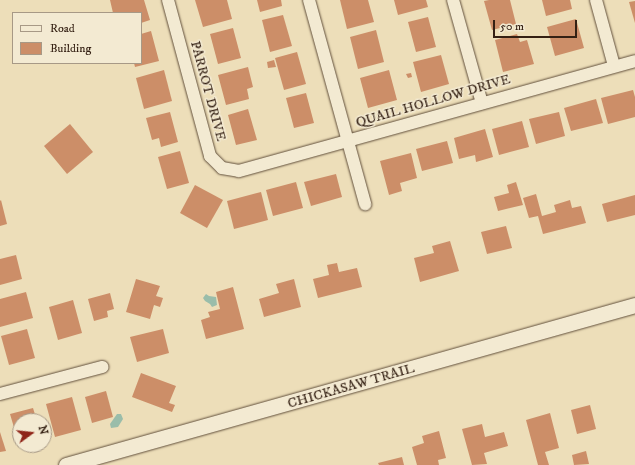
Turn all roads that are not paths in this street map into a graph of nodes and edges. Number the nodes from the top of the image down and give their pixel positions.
1 (168, 0) edge
2 (309, 0) edge
3 (453, 0) edge
4 (596, 0) edge
5 (635, 60) edge
6 (614, 66) junction
7 (482, 103) junction
8 (348, 141) junction
9 (239, 171) joint
10 (365, 204) dead end
11 (635, 305) edge
12 (102, 367) dead end
13 (0, 394) edge
14 (66, 465) edge

1 - 9 street, PARROT DRIVE
2 - 8 street
3 - 7 street
4 - 6 street
5 - 6 street, QUAIL HOLLOW DRIVE
6 - 7 street, QUAIL HOLLOW DRIVE
7 - 8 street, QUAIL HOLLOW DRIVE
8 - 9 street, QUAIL HOLLOW DRIVE
8 - 10 street
11 - 14 street, CHICKASAW TRAIL
12 - 13 street

